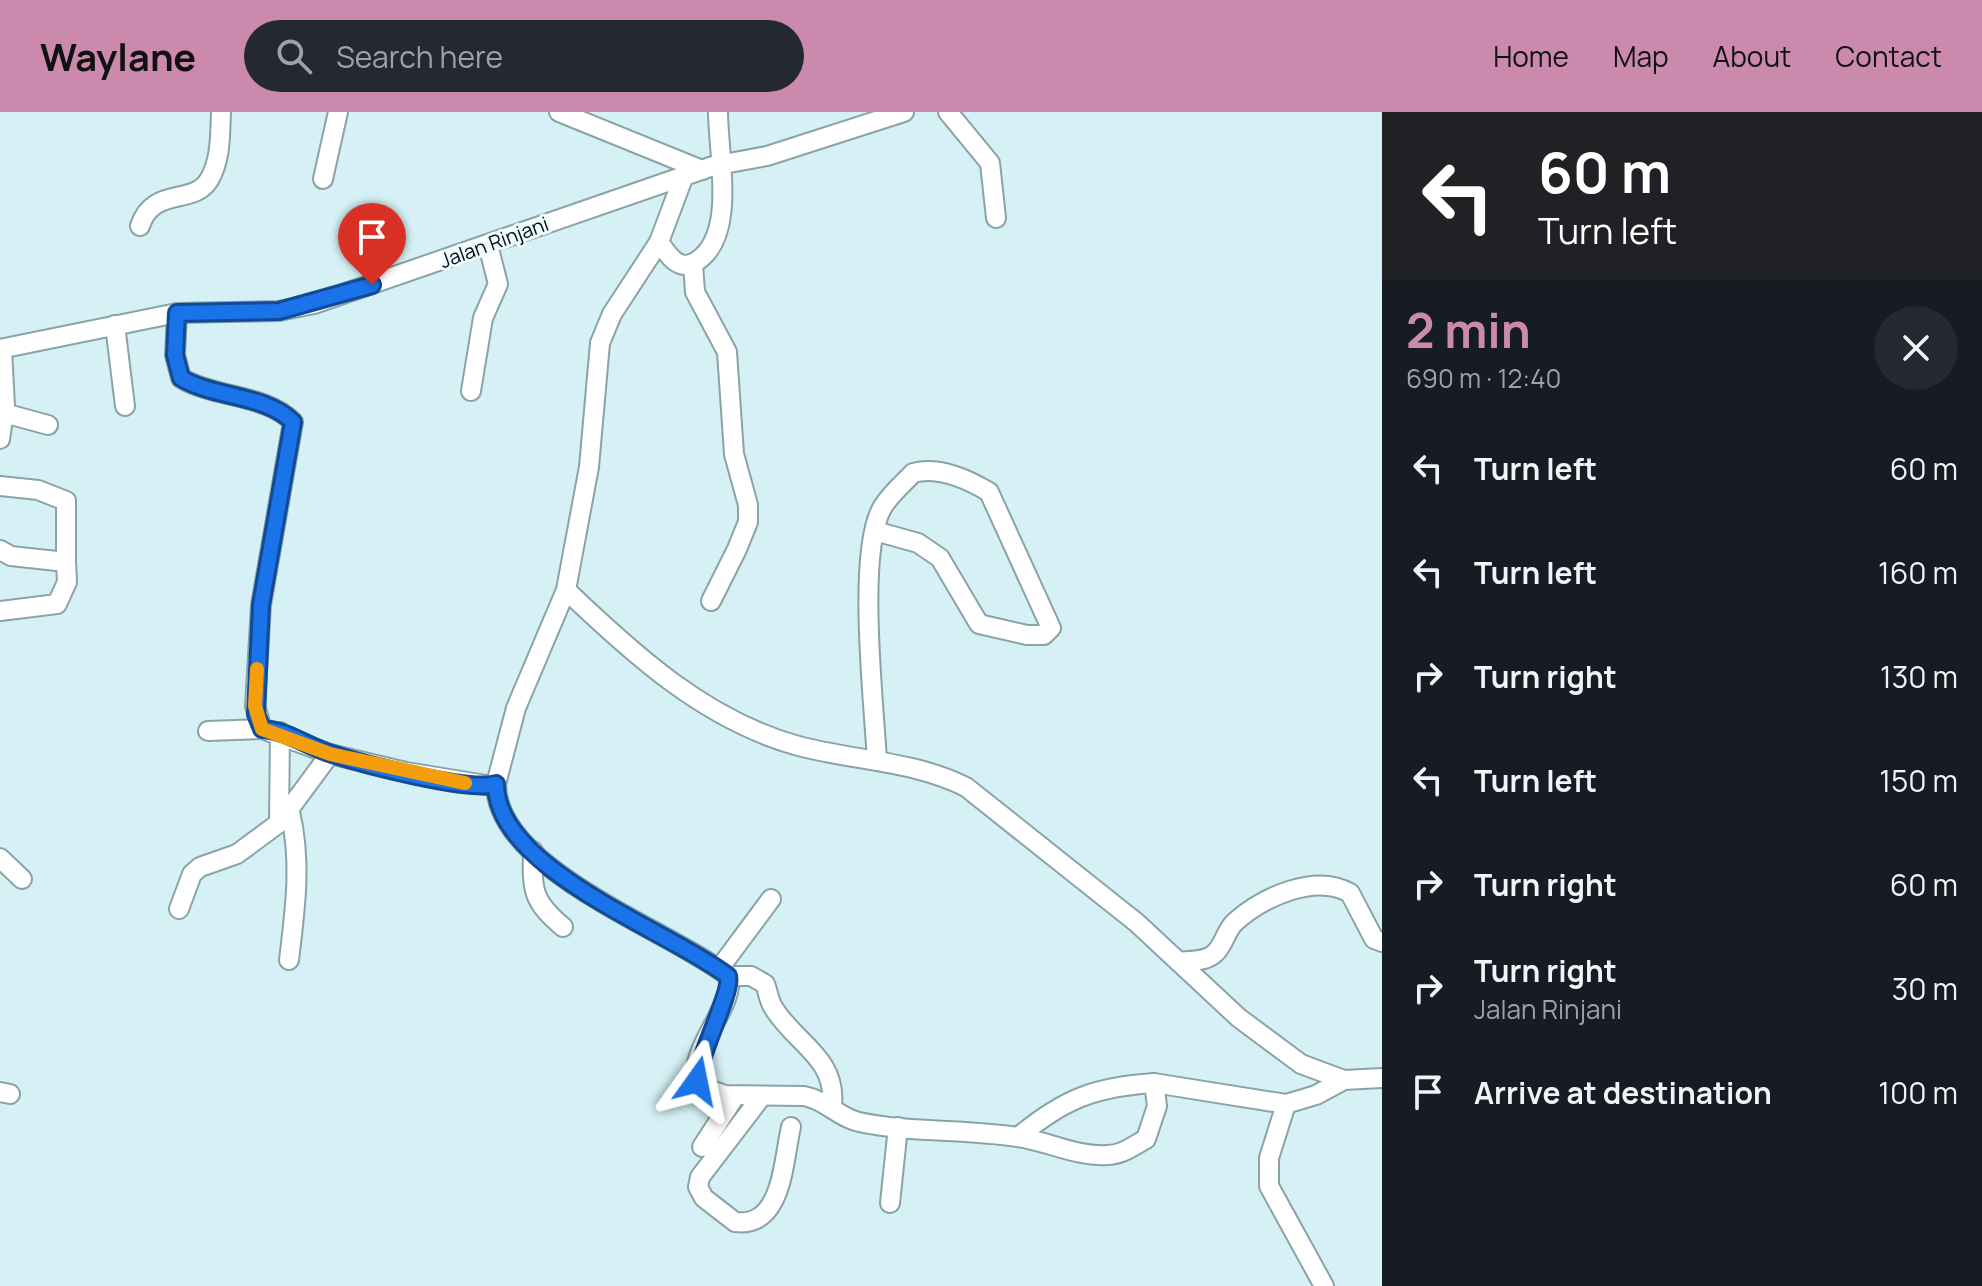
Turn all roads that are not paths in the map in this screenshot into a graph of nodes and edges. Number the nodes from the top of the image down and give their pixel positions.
1 (221, 112) edge
2 (338, 112) edge
3 (561, 112) edge
4 (718, 112) edge
5 (904, 112) edge
6 (948, 112) edge
7 (604, 121) edge
8 (721, 164) junction
9 (702, 170) junction
10 (683, 178) junction
11 (323, 179) dead end
12 (996, 218) dead end
13 (140, 226) dead end
14 (659, 242) junction
15 (488, 245) junction
16 (693, 264) junction
17 (177, 313) junction
18 (115, 325) junction
19 (1, 349) edge
20 (471, 391) dead end
21 (125, 406) dead end
22 (4, 413) junction
23 (48, 425) dead end
24 (0, 439) edge
25 (0, 486) edge
26 (875, 531) junction
27 (0, 550) edge
28 (66, 562) junction
29 (566, 590) junction
30 (711, 601) dead end
31 (0, 611) edge
32 (208, 731) dead end
33 (271, 731) junction
34 (330, 754) junction
35 (877, 761) junction
36 (496, 784) junction
37 (284, 818) junction
38 (533, 851) junction
39 (0, 858) edge
40 (22, 879) dead end
41 (771, 899) dead end
42 (179, 909) dead end
43 (563, 927) dead end
44 (1382, 942) edge
45 (289, 960) dead end
46 (1179, 962) junction
47 (724, 973) junction
48 (1382, 1078) edge
49 (1344, 1080) junction
50 (1154, 1083) junction
51 (735, 1096) junction
52 (762, 1096) junction
53 (1286, 1104) junction
54 (832, 1106) junction
55 (791, 1127) dead end
56 (898, 1127) junction
57 (1018, 1137) junction
58 (702, 1147) dead end
59 (890, 1203) dead end
60 (1324, 1286) edge

1 - 13 street
2 - 11 street
3 - 7 street
4 - 8 street
5 - 8 street, Jalan Rinjani
6 - 12 street
7 - 9 street
8 - 9 street, Jalan Rinjani
8 - 16 street
9 - 10 street, Jalan Rinjani
10 - 14 street
10 - 15 street, Jalan Rinjani
14 - 16 street
14 - 29 street
15 - 17 street, Jalan Rinjani
15 - 20 street
16 - 30 street
17 - 18 street, Jalan Rinjani
17 - 33 street
18 - 19 street, Jalan Rinjani
18 - 21 street
19 - 22 street
22 - 23 street
22 - 24 street
25 - 28 street
26 - 26 street
26 - 35 street
27 - 28 street
28 - 31 street
29 - 35 street
29 - 36 street
32 - 33 street
33 - 34 street
33 - 37 street
34 - 36 street
34 - 37 street
35 - 46 street
36 - 38 street
37 - 42 street
37 - 45 street
38 - 43 street
38 - 47 street
39 - 40 street
41 - 47 street
44 - 46 street
46 - 49 street
47 - 51 street
47 - 54 street
48 - 49 street
49 - 53 street
50 - 53 street
50 - 57 street
50 - 57 street
51 - 52 street
51 - 58 street
52 - 54 street
52 - 55 street
53 - 60 street
54 - 56 street
56 - 57 street
56 - 59 street

